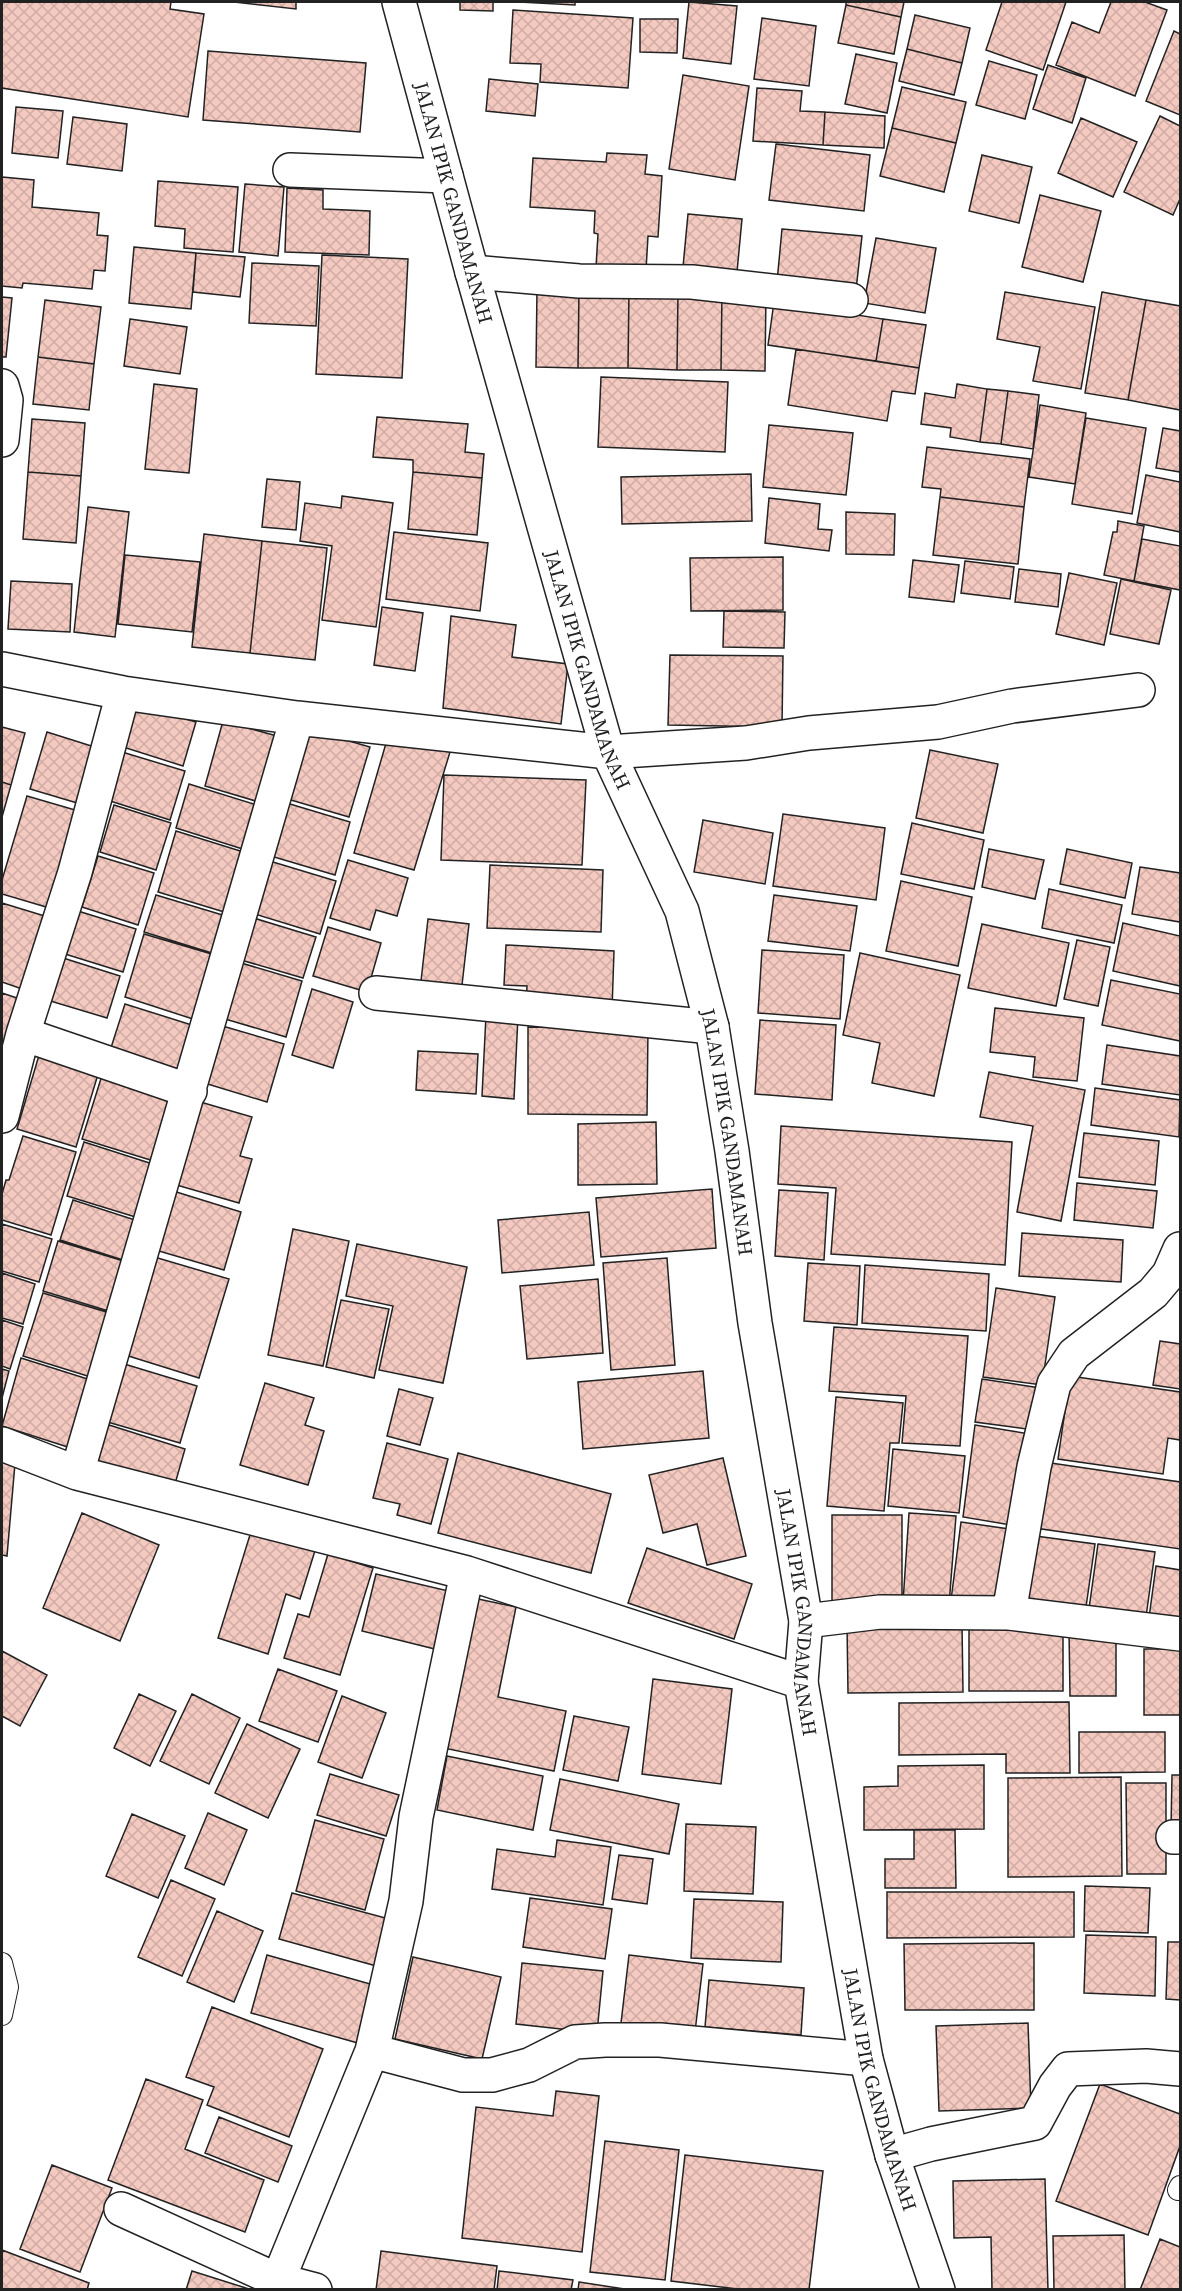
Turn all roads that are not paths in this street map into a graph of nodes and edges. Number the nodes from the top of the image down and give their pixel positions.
1 (399, 2) edge
2 (290, 170) dead end
3 (446, 176) junction
4 (472, 272) junction
5 (851, 300) dead end
6 (2, 386) edge
7 (2, 440) edge
8 (2, 669) edge
9 (1138, 690) dead end
10 (123, 693) junction
11 (297, 718) junction
12 (608, 752) junction
13 (376, 993) dead end
14 (712, 1027) junction
15 (23, 1034) junction
16 (190, 1091) junction
17 (2, 1116) edge
18 (1180, 1249) edge
19 (2, 1444) edge
20 (77, 1473) junction
21 (466, 1573) junction
22 (1009, 1613) junction
23 (806, 1621) junction
24 (1180, 1634) edge
25 (801, 1682) junction
26 (2, 1963) edge
27 (2, 2015) edge
28 (372, 2051) junction
29 (866, 2059) junction
30 (1180, 2069) edge
31 (892, 2155) junction
32 (121, 2209) dead end
33 (275, 2285) edge
34 (315, 2289) edge
35 (938, 2289) edge

1 - 3 street, JALAN IPIK GANDAMANAH
2 - 3 street
3 - 4 street, JALAN IPIK GANDAMANAH
4 - 5 street
4 - 12 street, JALAN IPIK GANDAMANAH
6 - 7 street
8 - 10 street
9 - 12 street
10 - 11 street
10 - 15 street
11 - 12 street
11 - 16 street
12 - 14 street, JALAN IPIK GANDAMANAH
13 - 14 street
14 - 23 street, JALAN IPIK GANDAMANAH
15 - 16 street
15 - 17 street
16 - 20 street
18 - 22 street
19 - 20 street
20 - 21 street
21 - 25 street
21 - 28 street
22 - 23 street
22 - 24 street
23 - 25 street, JALAN IPIK GANDAMANAH
25 - 29 street, JALAN IPIK GANDAMANAH
26 - 27 lane
28 - 29 street
28 - 33 street
29 - 31 street, JALAN IPIK GANDAMANAH
30 - 31 street
31 - 35 street, JALAN IPIK GANDAMANAH
32 - 33 street
33 - 34 street

